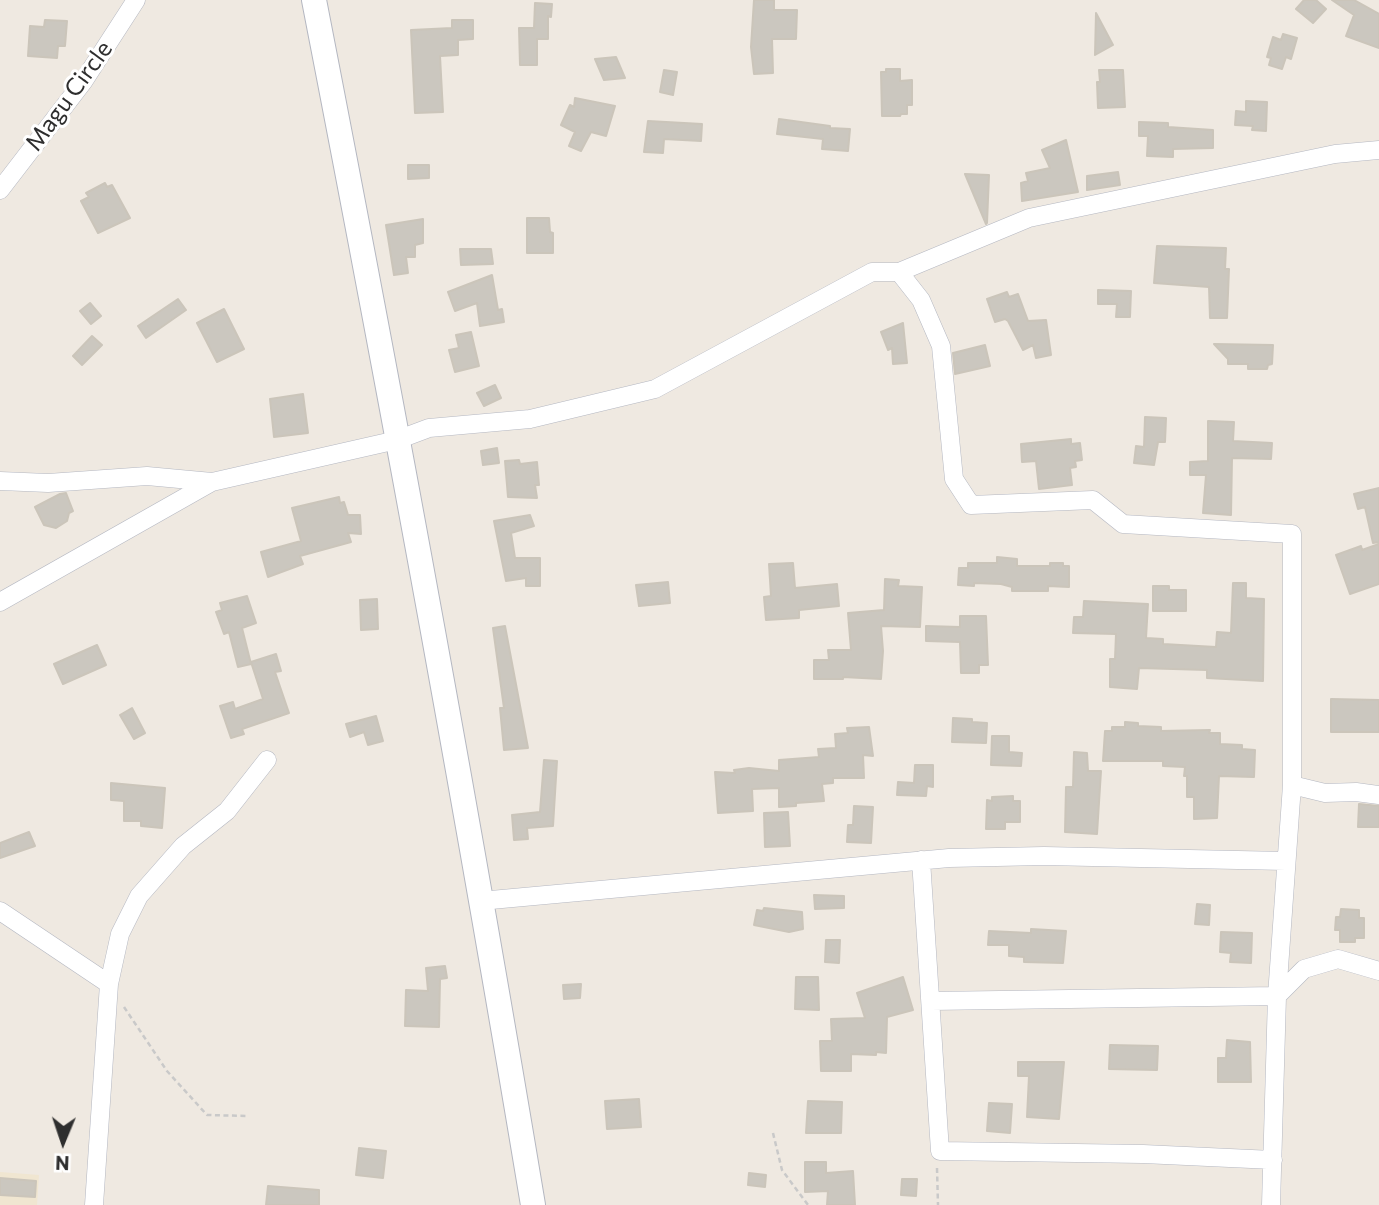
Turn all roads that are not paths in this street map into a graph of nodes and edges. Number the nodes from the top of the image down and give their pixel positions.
1 (136, 0) edge
2 (314, 0) edge
3 (1379, 150) edge
4 (0, 190) edge
5 (899, 272) junction
6 (397, 440) junction
7 (0, 481) edge
8 (212, 482) junction
9 (0, 602) edge
10 (267, 760) dead end
11 (1292, 785) junction
12 (1379, 795) edge
13 (921, 860) junction
14 (1286, 861) junction
15 (480, 901) junction
16 (0, 911) edge
17 (1379, 971) edge
18 (109, 984) junction
19 (1277, 996) junction
20 (932, 1001) junction
21 (1273, 1160) junction
22 (94, 1205) edge
23 (533, 1205) edge
24 (1271, 1205) edge

1 - 4 street, Magu Circle
2 - 6 main road
3 - 5 street
5 - 6 street
5 - 11 street
6 - 8 street
6 - 15 main road
7 - 8 street
8 - 9 street
10 - 18 street
11 - 12 street
11 - 14 street
13 - 14 street
13 - 15 street
13 - 20 street
14 - 19 street
15 - 23 main road
16 - 18 street
17 - 19 street
18 - 22 street
19 - 20 street
19 - 21 street
20 - 21 street
21 - 24 street

